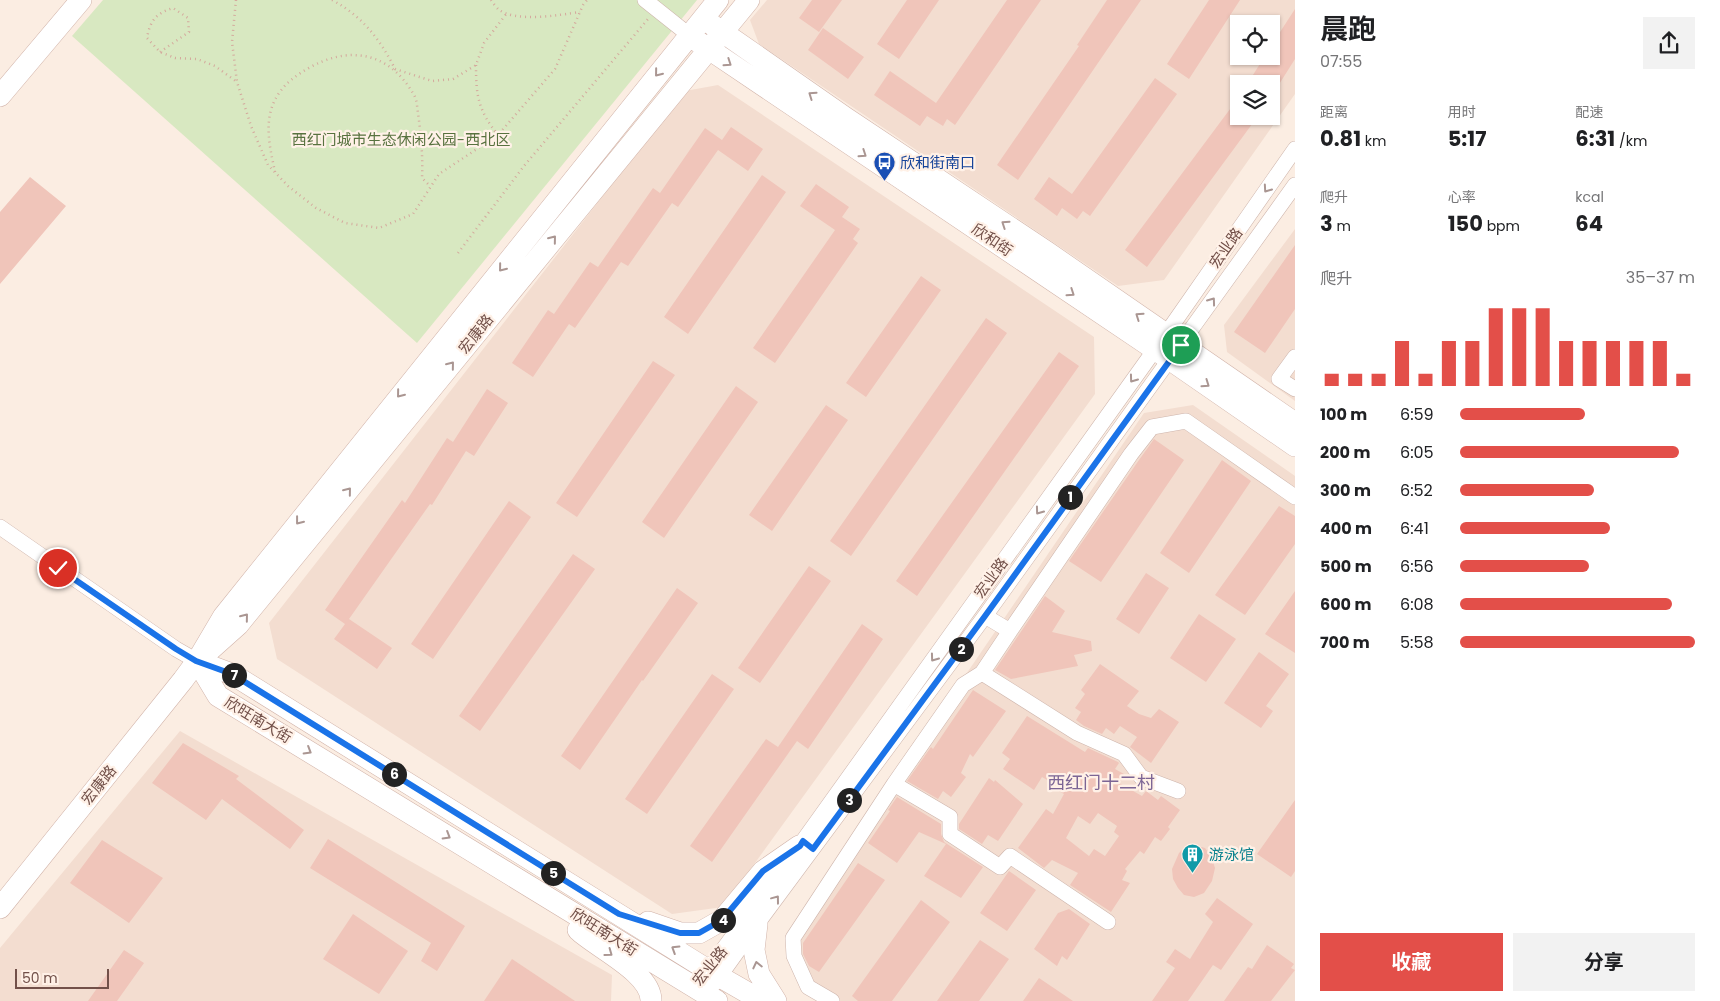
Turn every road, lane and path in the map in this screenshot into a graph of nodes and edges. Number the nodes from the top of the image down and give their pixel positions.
1 (81, 0) edge
2 (236, 0) edge
3 (332, 0) edge
4 (491, 0) edge
5 (587, 0) edge
6 (718, 0) edge
7 (749, 0) edge
8 (650, 5) edge
9 (580, 12) junction
10 (507, 13) junction
11 (703, 19) junction
12 (722, 33) junction
13 (689, 35) junction
14 (708, 50) junction
15 (160, 52) junction
16 (476, 65) junction
17 (395, 69) junction
18 (237, 82) junction
19 (0, 96) edge
20 (840, 126) junction
21 (498, 135) junction
22 (1295, 149) edge
23 (275, 172) junction
24 (1295, 185) edge
25 (430, 186) junction
26 (458, 252) dead end
27 (1168, 347) junction
28 (1295, 357) edge
29 (1295, 389) edge
30 (1295, 423) edge
31 (1295, 441) edge
32 (1295, 497) edge
33 (0, 527) edge
34 (985, 616) junction
35 (1010, 631) junction
36 (196, 661) junction
37 (982, 673) junction
38 (894, 784) junction
39 (1178, 791) dead end
40 (805, 846) junction
41 (532, 888) junction
42 (0, 908) edge
43 (619, 914) junction
44 (1108, 922) dead end
45 (757, 924) junction
46 (714, 973) junction
47 (700, 997) edge
48 (651, 1001) edge
49 (762, 1001) edge
50 (776, 1001) edge
51 (832, 1001) edge

1 - 19 main road
2 - 18 path
3 - 17 path
4 - 10 path
5 - 9 path
6 - 11 main road, 宏康路
7 - 12 main road, 宏康路
8 - 13 street
8 - 26 path
9 - 10 path
9 - 21 path
10 - 16 path
11 - 12 main road, 欣和街
11 - 13 main road, 宏康路
12 - 14 main road, 宏康路
20 -> 12 main road, 欣和街
13 - 14 main road, 欣和街
13 -> 36 main road, 宏康路
14 -> 20 main road, 欣和街
36 -> 14 main road, 宏康路
15 - 15 path
15 - 18 path
16 - 17 path
16 - 21 path
17 - 23 path
17 - 25 path
18 - 23 path
20 - 27 main road, 欣和街
21 - 25 path
22 -> 27 street, 宏业路
23 - 25 path
27 -> 24 street, 宏业路
27 - 30 main road, 欣和街
27 -> 31 main road, 欣和街
27 - 34 street, 宏业路
27 -> 40 street, 宏业路
28 - 29 street
32 - 35 street
33 - 36 street
34 - 35 street
34 - 40 street, 宏业路
35 - 37 street
36 -> 41 main road, 欣旺南大街
36 - 42 main road, 宏康路
36 - 43 main road, 欣旺南大街
37 - 38 street
37 - 39 street
38 - 44 street
38 - 51 street
40 - 43 main road
45 -> 40 street, 宏业路
40 - 46 street, 宏业路
41 - 47 main road, 欣旺南大街
41 -> 48 main road
46 -> 43 main road, 欣旺南大街
45 - 46 street, 宏业路
50 -> 45 main road
46 - 47 street, 宏业路
46 - 49 main road, 欣旺南大街

